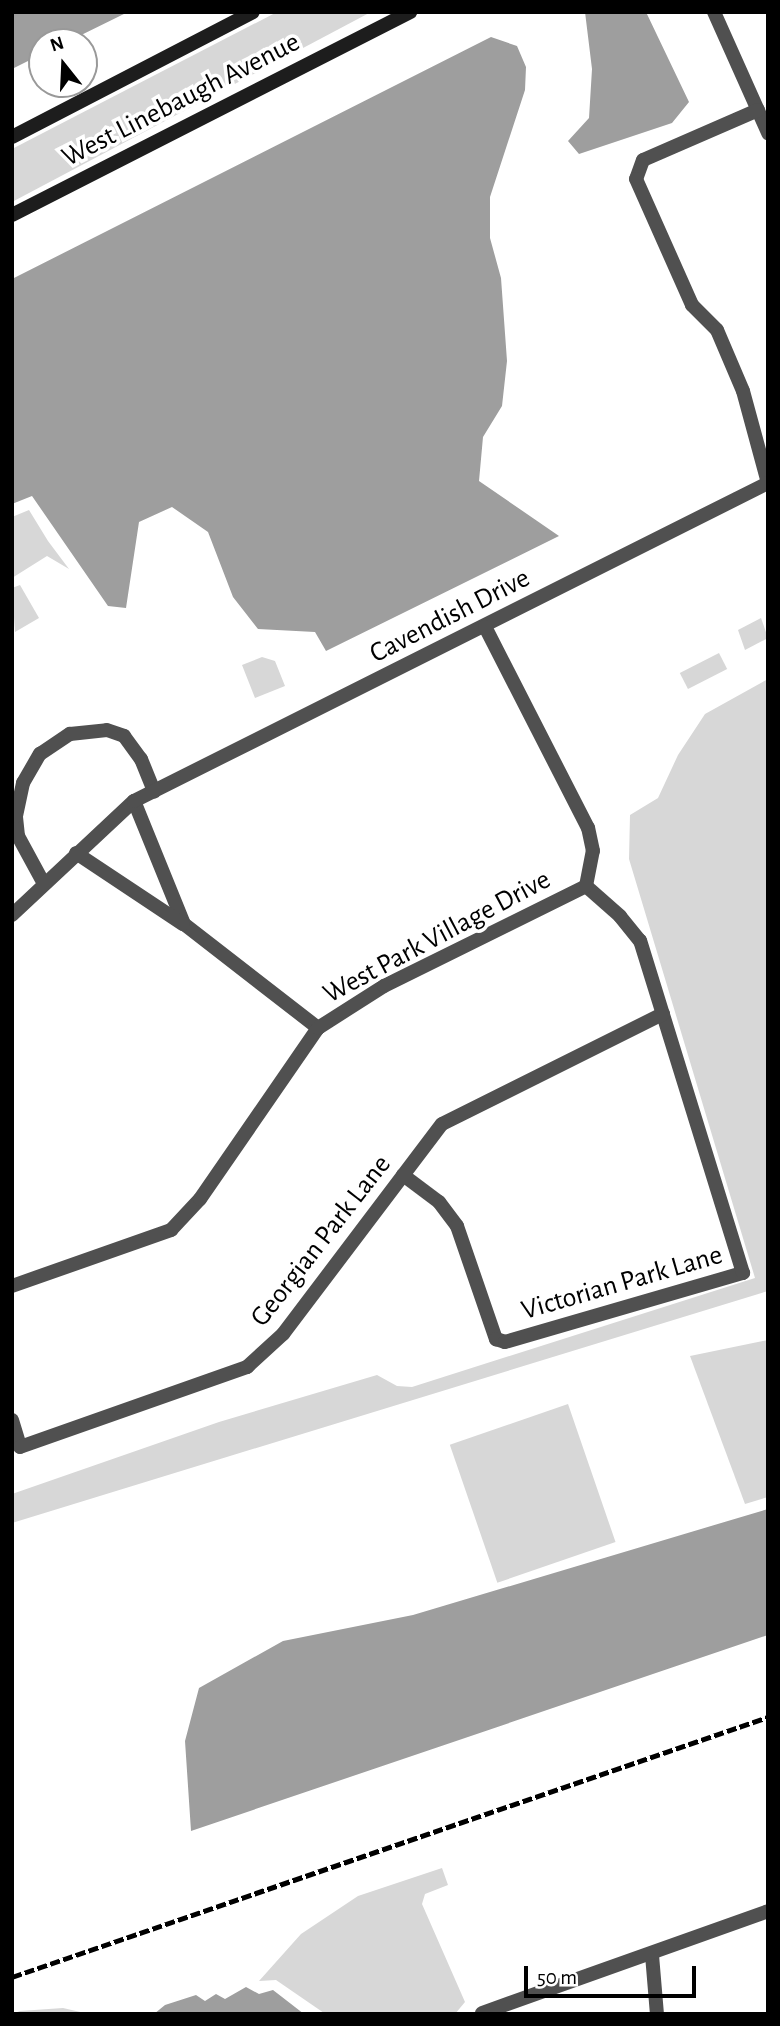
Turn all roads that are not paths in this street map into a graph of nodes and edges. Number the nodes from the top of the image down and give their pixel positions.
1 (253, 12) edge
2 (410, 12) edge
3 (714, 12) edge
4 (758, 110) junction
5 (768, 133) edge
6 (12, 137) edge
7 (12, 215) edge
8 (768, 483) edge
9 (485, 627) junction
10 (154, 791) junction
11 (134, 801) junction
12 (76, 853) junction
13 (43, 882) junction
14 (586, 886) junction
15 (12, 915) edge
16 (184, 924) junction
17 (663, 1013) junction
18 (318, 1028) junction
19 (403, 1175) junction
20 (12, 1286) edge
21 (12, 1420) edge
22 (768, 1911) edge
23 (652, 1955) junction
24 (482, 2013) edge
25 (657, 2014) edge

1 - 6 main road, West Linebaugh Avenue
2 - 7 main road, West Linebaugh Avenue
3 - 4 street
4 - 5 street
4 - 8 street
8 - 9 street, Cavendish Drive
9 - 10 street, Cavendish Drive
9 - 14 street, West Park Village Drive
10 - 11 street, Cavendish Drive
10 - 13 street
11 - 12 street, Cavendish Drive
11 - 16 street
12 - 13 street, Cavendish Drive
12 - 16 street
13 - 15 street, Cavendish Drive
14 - 17 street, Victorian Park Lane
14 - 18 street, West Park Village Drive
16 - 18 street
17 - 19 street, Georgian Park Lane
17 - 19 street, Victorian Park Lane
18 - 20 street, West Park Village Drive
19 - 21 street, Georgian Park Lane
22 - 23 street
23 - 24 street
23 - 25 street

